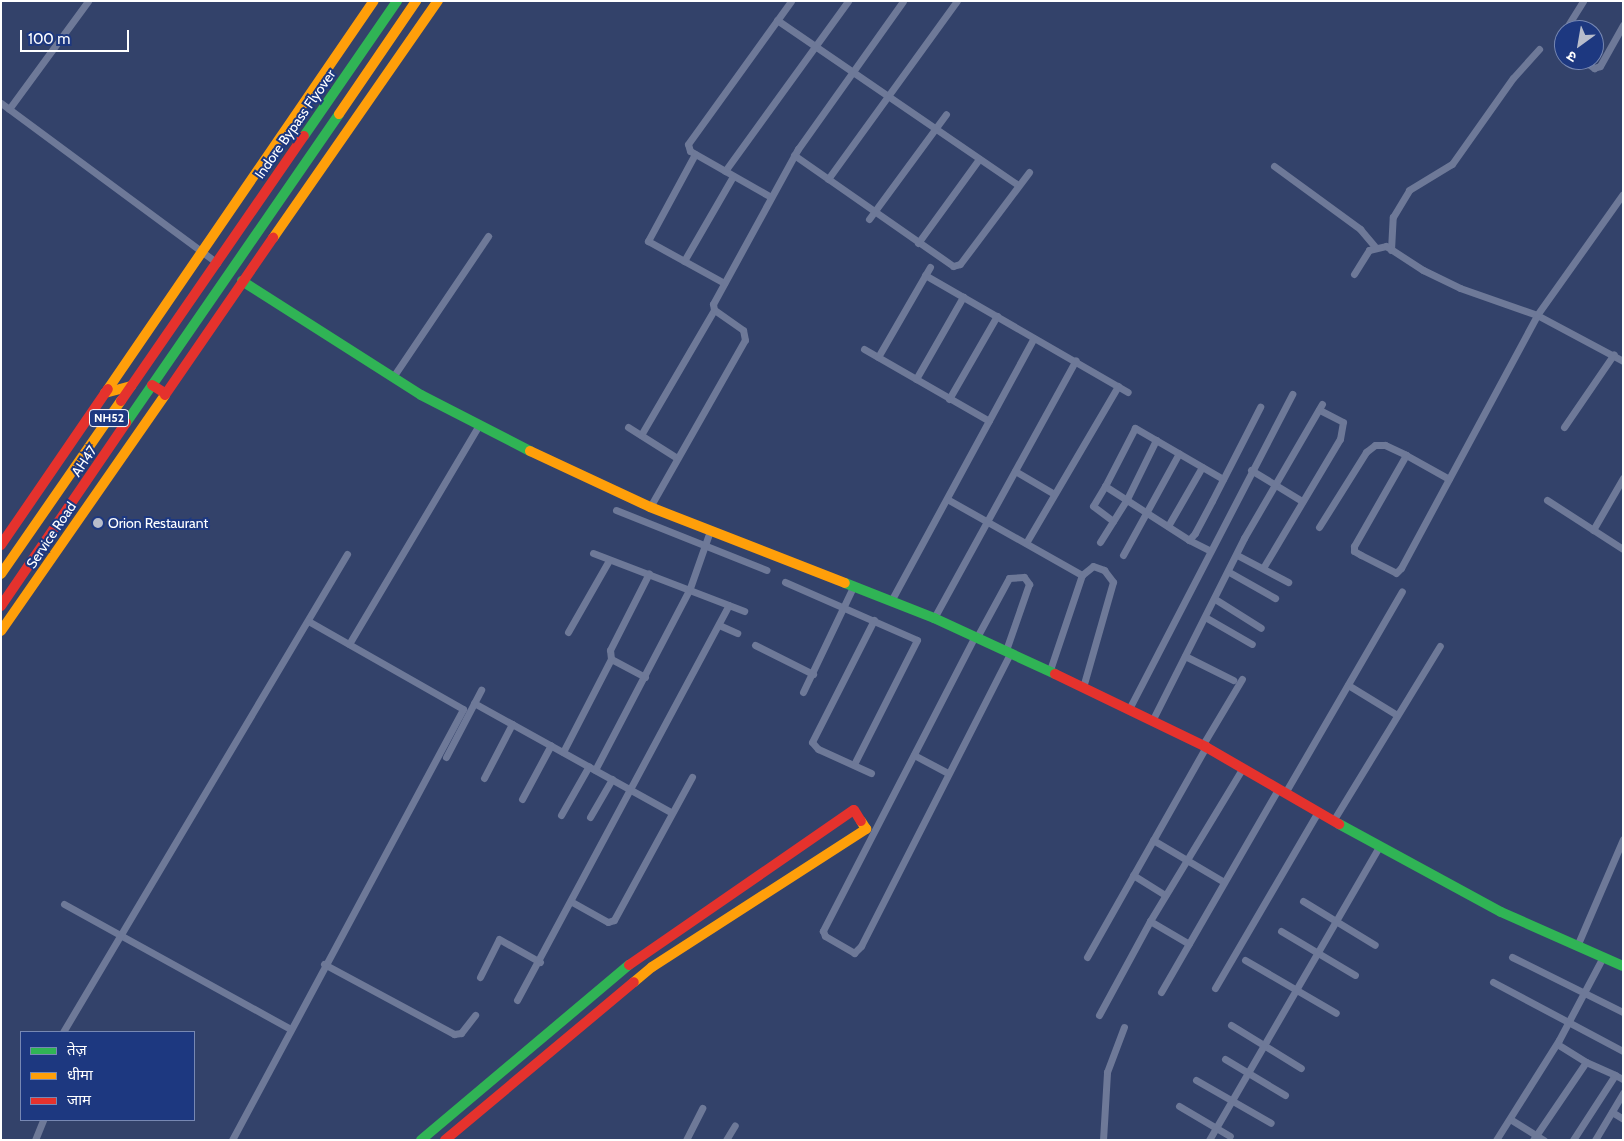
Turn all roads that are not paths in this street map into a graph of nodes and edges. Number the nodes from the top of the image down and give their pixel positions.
1 (88, 1) edge
2 (374, 1) edge
3 (397, 1) edge
4 (416, 1) edge
5 (438, 1) edge
6 (791, 1) edge
7 (848, 1) edge
8 (903, 1) edge
9 (957, 1) edge
10 (1583, 1) edge
11 (777, 20) junction
12 (1571, 20) edge
13 (1623, 25) edge
14 (814, 47) junction
15 (1539, 49) dead end
16 (1604, 59) edge
17 (852, 74) junction
18 (886, 97) junction
19 (1, 103) edge
20 (8, 109) junction
21 (946, 114) dead end
22 (934, 129) junction
23 (695, 154) junction
24 (794, 155) junction
25 (979, 159) junction
26 (1274, 166) dead end
27 (724, 171) junction
28 (1029, 172) dead end
29 (733, 176) junction
30 (828, 179) junction
31 (1018, 185) junction
32 (1623, 194) edge
33 (771, 197) junction
34 (874, 212) junction
35 (870, 219) dead end
36 (488, 236) dead end
37 (918, 243) junction
38 (1375, 247) junction
39 (1391, 250) junction
40 (200, 253) junction
41 (684, 261) junction
42 (217, 263) junction
43 (930, 267) dead end
44 (1354, 274) dead end
45 (925, 275) junction
46 (242, 281) junction
47 (724, 283) junction
48 (963, 297) junction
49 (714, 310) junction
50 (1538, 314) junction
51 (997, 316) junction
52 (1034, 338) junction
53 (864, 349) dead end
54 (1614, 354) junction
55 (878, 357) junction
56 (1076, 360) junction
57 (1623, 361) edge
58 (393, 377) junction
59 (916, 379) junction
60 (132, 386) junction
61 (152, 386) junction
62 (1118, 386) junction
63 (1128, 392) dead end
64 (105, 393) junction
65 (165, 393) junction
66 (1292, 394) dead end
67 (949, 399) junction
68 (1260, 407) dead end
69 (989, 421) junction
70 (478, 426) junction
71 (628, 427) dead end
72 (1564, 427) dead end
73 (641, 435) junction
74 (1156, 440) junction
75 (1179, 453) junction
76 (1406, 455) junction
77 (677, 458) junction
78 (1202, 467) junction
79 (1251, 470) junction
80 (1016, 471) junction
81 (1223, 478) junction
82 (1623, 478) edge
83 (1449, 479) junction
84 (1277, 484) junction
85 (1105, 486) junction
86 (1054, 494) junction
87 (947, 499) junction
88 (1126, 499) junction
89 (1547, 500) dead end
90 (1302, 501) junction
91 (650, 507) junction
92 (616, 510) dead end
93 (1147, 513) junction
94 (1113, 521) junction
95 (987, 524) junction
96 (1168, 526) junction
97 (1319, 527) dead end
98 (710, 530) junction
99 (1593, 530) junction
100 (1189, 540) junction
101 (1100, 542) dead end
102 (1026, 543) junction
103 (1, 545) edge
104 (705, 546) junction
105 (1622, 548) edge
106 (1209, 550) junction
107 (593, 553) dead end
108 (347, 554) dead end
109 (1123, 555) dead end
110 (1237, 555) junction
111 (609, 560) junction
112 (1263, 568) junction
113 (768, 570) dead end
114 (1229, 572) junction
115 (649, 573) junction
116 (1, 574) edge
117 (1082, 574) junction
118 (785, 582) dead end
119 (1288, 582) dead end
120 (853, 587) junction
121 (690, 588) junction
122 (1402, 591) dead end
123 (1275, 598) dead end
124 (1215, 599) junction
125 (891, 601) junction
126 (730, 605) junction
127 (1, 606) edge
128 (844, 607) junction
129 (744, 611) dead end
130 (934, 618) junction
131 (1205, 618) junction
132 (874, 620) junction
133 (308, 621) junction
134 (719, 625) junction
135 (1261, 628) dead end
136 (1, 631) edge
137 (568, 632) dead end
138 (737, 633) dead end
139 (976, 636) junction
140 (349, 644) junction
141 (1252, 644) dead end
142 (754, 645) dead end
143 (1440, 646) dead end
144 (1009, 651) junction
145 (1185, 656) junction
146 (611, 659) junction
147 (1050, 670) junction
148 (812, 674) junction
149 (645, 678) junction
150 (1242, 679) dead end
151 (1233, 680) dead end
152 (1348, 685) junction
153 (1083, 687) junction
154 (481, 690) dead end
155 (803, 692) dead end
156 (474, 703) junction
157 (1129, 709) junction
158 (1397, 715) junction
159 (1152, 721) junction
160 (512, 724) junction
161 (551, 745) junction
162 (1204, 747) junction
163 (563, 752) junction
164 (914, 754) junction
165 (446, 757) dead end
166 (854, 764) junction
167 (592, 768) junction
168 (1242, 769) junction
169 (871, 772) dead end
170 (948, 772) junction
171 (692, 776) dead end
172 (484, 778) dead end
173 (612, 779) junction
174 (632, 791) junction
175 (1281, 791) junction
176 (522, 799) dead end
177 (671, 812) junction
178 (1318, 812) junction
179 (561, 815) dead end
180 (590, 817) dead end
181 (1333, 821) junction
182 (1623, 839) edge
183 (1153, 840) junction
184 (1379, 847) junction
185 (1186, 860) junction
186 (1133, 876) junction
187 (1224, 882) junction
188 (1166, 895) junction
189 (1303, 900) dead end
190 (572, 902) junction
191 (64, 904) dead end
192 (1336, 920) junction
193 (1150, 921) junction
194 (1281, 931) dead end
195 (120, 936) junction
196 (1189, 944) junction
197 (1375, 945) dead end
198 (1577, 946) junction
199 (1318, 952) junction
200 (1087, 957) dead end
201 (1512, 957) dead end
202 (1602, 957) junction
203 (1245, 960) dead end
204 (540, 962) junction
205 (324, 964) junction
206 (1623, 966) edge
207 (1356, 975) dead end
208 (480, 977) dead end
209 (1493, 982) dead end
210 (1215, 988) dead end
211 (1296, 990) junction
212 (1161, 992) dead end
213 (1583, 994) junction
214 (517, 1000) dead end
215 (1623, 1012) edge
216 (1336, 1013) dead end
217 (475, 1015) dead end
218 (1099, 1015) dead end
219 (1569, 1021) junction
220 (1231, 1025) dead end
221 (1124, 1027) dead end
222 (290, 1029) junction
223 (64, 1031) edge
224 (1557, 1044) junction
225 (1264, 1045) junction
226 (1623, 1051) edge
227 (1225, 1059) dead end
228 (1586, 1062) junction
229 (1301, 1068) dead end
230 (1248, 1072) junction
231 (1614, 1076) junction
232 (1623, 1079) edge
233 (1196, 1080) dead end
234 (1623, 1093) edge
235 (1285, 1095) dead end
236 (1232, 1100) junction
237 (1180, 1106) dead end
238 (702, 1108) dead end
239 (1612, 1112) junction
240 (1510, 1119) junction
241 (1623, 1119) edge
242 (43, 1121) edge
243 (1271, 1122) dead end
244 (735, 1125) dead end
245 (1216, 1128) junction
246 (1230, 1136) dead end
247 (1535, 1137) edge
248 (35, 1140) edge
249 (232, 1140) edge
250 (421, 1140) edge
251 (446, 1140) edge
252 (686, 1140) edge
253 (726, 1140) edge
254 (1103, 1140) edge
255 (1209, 1140) edge
256 (1496, 1140) edge
257 (1544, 1140) edge
258 (1573, 1140) edge
259 (1595, 1140) edge

1 - 20 street
2 - 40 main road
3 - 42 main road, Indore Bypass Flyover / NH52
4 - 61 main road, AH47 / NH52
5 - 46 main road, Service Road
6 - 11 street
7 - 14 street
8 - 17 street
9 - 18 street
10 - 12 street
11 - 14 street
11 - 23 street
13 - 16 street
14 - 17 street
14 - 27 street
15 - 39 street
17 - 18 street
17 - 24 street
18 - 22 street
18 - 30 street
19 - 20 street
20 - 40 street
21 - 22 street
22 - 25 street
22 - 34 street
23 - 27 street
23 - 41 street
24 - 30 street
24 - 33 street
25 - 31 street
25 - 37 street
26 - 38 street
27 - 29 street
28 - 31 street
29 - 33 street
29 - 41 street
30 - 34 street
31 - 37 street
32 - 50 street
33 - 47 street
34 - 35 street
34 - 37 street
36 - 58 street
38 - 39 street
38 - 44 street
39 - 50 street
40 - 42 street
40 - 64 main road
41 - 47 street
42 - 60 main road, AH47 / NH52
43 - 45 street
45 - 48 street
45 - 55 street
46 - 58 main road
46 - 65 main road, Service Road
47 - 49 street
48 - 51 street
48 - 59 street
49 - 73 street
49 - 77 street
50 - 54 street
50 - 83 street
51 - 52 street
51 - 67 street
52 - 56 street
52 - 69 street
53 - 55 street
54 - 57 street
54 - 72 street
55 - 59 street
56 - 62 street
56 - 80 street
58 - 70 main road
59 - 67 street
60 - 64 main road
60 - 116 main road, AH47 / NH52
61 - 65 main road
61 - 127 main road, AH47 / NH52
62 - 63 street
62 - 86 street
64 - 103 main road
65 - 136 main road, Service Road
66 - 79 street
67 - 69 street
68 - 81 street
69 - 87 street
70 - 91 main road
70 - 140 street
71 - 73 street
73 - 77 street
74 - 75 street
74 - 85 street
74 - 88 street
75 - 78 street
75 - 93 street
76 - 83 street
76 - 83 street
76 - 97 street
77 - 91 street
78 - 81 street
78 - 96 street
79 - 84 street
79 - 106 street
80 - 86 street
80 - 95 street
81 - 100 street
82 - 99 street
84 - 90 street
84 - 90 street
84 - 110 street
85 - 88 street
85 - 94 street
86 - 102 street
87 - 95 street
87 - 125 street
88 - 93 street
88 - 94 street
89 - 99 street
90 - 112 street
91 - 98 main road
92 - 104 street
93 - 96 street
93 - 109 street
94 - 101 street
95 - 102 street
95 - 130 street
96 - 100 street
98 - 104 street
98 - 120 main road
99 - 105 street
100 - 106 street
102 - 117 street
104 - 113 street
104 - 121 street
106 - 157 street
107 - 111 street
108 - 133 street
110 - 112 street
110 - 114 street
111 - 115 street
111 - 137 street
112 - 119 street
114 - 123 street
114 - 124 street
115 - 121 street
115 - 146 street
117 - 147 street
117 - 153 street
118 - 128 street
120 - 125 main road
120 - 128 street
121 - 126 street
121 - 149 street
122 - 152 street
124 - 131 street
124 - 135 street
125 - 130 main road
126 - 129 street
126 - 134 street
128 - 132 street
128 - 148 street
130 - 139 main road
131 - 141 street
131 - 145 street
132 - 166 street
132 - 166 street
133 - 140 street
133 - 195 street
134 - 138 street
134 - 174 street
139 - 144 main road
139 - 144 street
139 - 164 street
140 - 205 street
142 - 148 street
143 - 158 street
144 - 147 main road
144 - 170 street
145 - 151 street
145 - 159 street
146 - 149 street
146 - 163 street
147 - 153 main road
148 - 155 street
149 - 167 street
150 - 162 street
152 - 158 street
152 - 175 street
153 - 157 main road
154 - 156 street
156 - 160 street
156 - 165 street
157 - 159 main road
158 - 181 street
159 - 162 main road
160 - 161 street
160 - 172 street
161 - 163 street
161 - 176 street
162 - 168 main road
162 - 183 street
163 - 167 street
164 - 170 street
164 - 170 street
166 - 169 street
167 - 173 street
167 - 179 street
168 - 175 main road
168 - 185 street
171 - 177 street
173 - 174 street
173 - 180 street
174 - 177 street
174 - 190 street
175 - 178 main road
175 - 187 street
177 - 190 street
178 - 181 main road
178 - 210 street
181 - 184 main road
182 - 198 street
183 - 185 street
183 - 186 street
184 - 192 street
184 - 198 main road
185 - 187 street
185 - 188 street
186 - 188 street
186 - 200 street
187 - 196 street
188 - 193 street
189 - 192 street
190 - 204 street
191 - 195 street
192 - 197 street
192 - 199 street
193 - 196 street
193 - 218 street
194 - 199 street
195 - 222 street
195 - 223 street
196 - 212 street
198 - 202 main road
199 - 207 street
199 - 211 street
201 - 213 street
202 - 206 main road
202 - 213 street
203 - 211 street
204 - 208 street
204 - 214 street
205 - 217 street
205 - 222 street
209 - 219 street
211 - 216 street
211 - 225 street
213 - 215 street
213 - 219 street
219 - 224 street
219 - 226 street
220 - 225 street
221 - 254 street
222 - 249 street
224 - 228 street
224 - 240 street
225 - 229 street
225 - 230 street
227 - 230 street
228 - 231 street
228 - 247 street
230 - 235 street
230 - 236 street
231 - 232 street
231 - 258 street
233 - 236 street
234 - 239 street
236 - 243 street
236 - 245 street
237 - 245 street
238 - 252 street
239 - 241 street
239 - 259 street
240 - 247 street
240 - 256 street
242 - 248 street
244 - 253 street
245 - 246 street
245 - 255 street
247 - 257 street
250 - 251 main road

